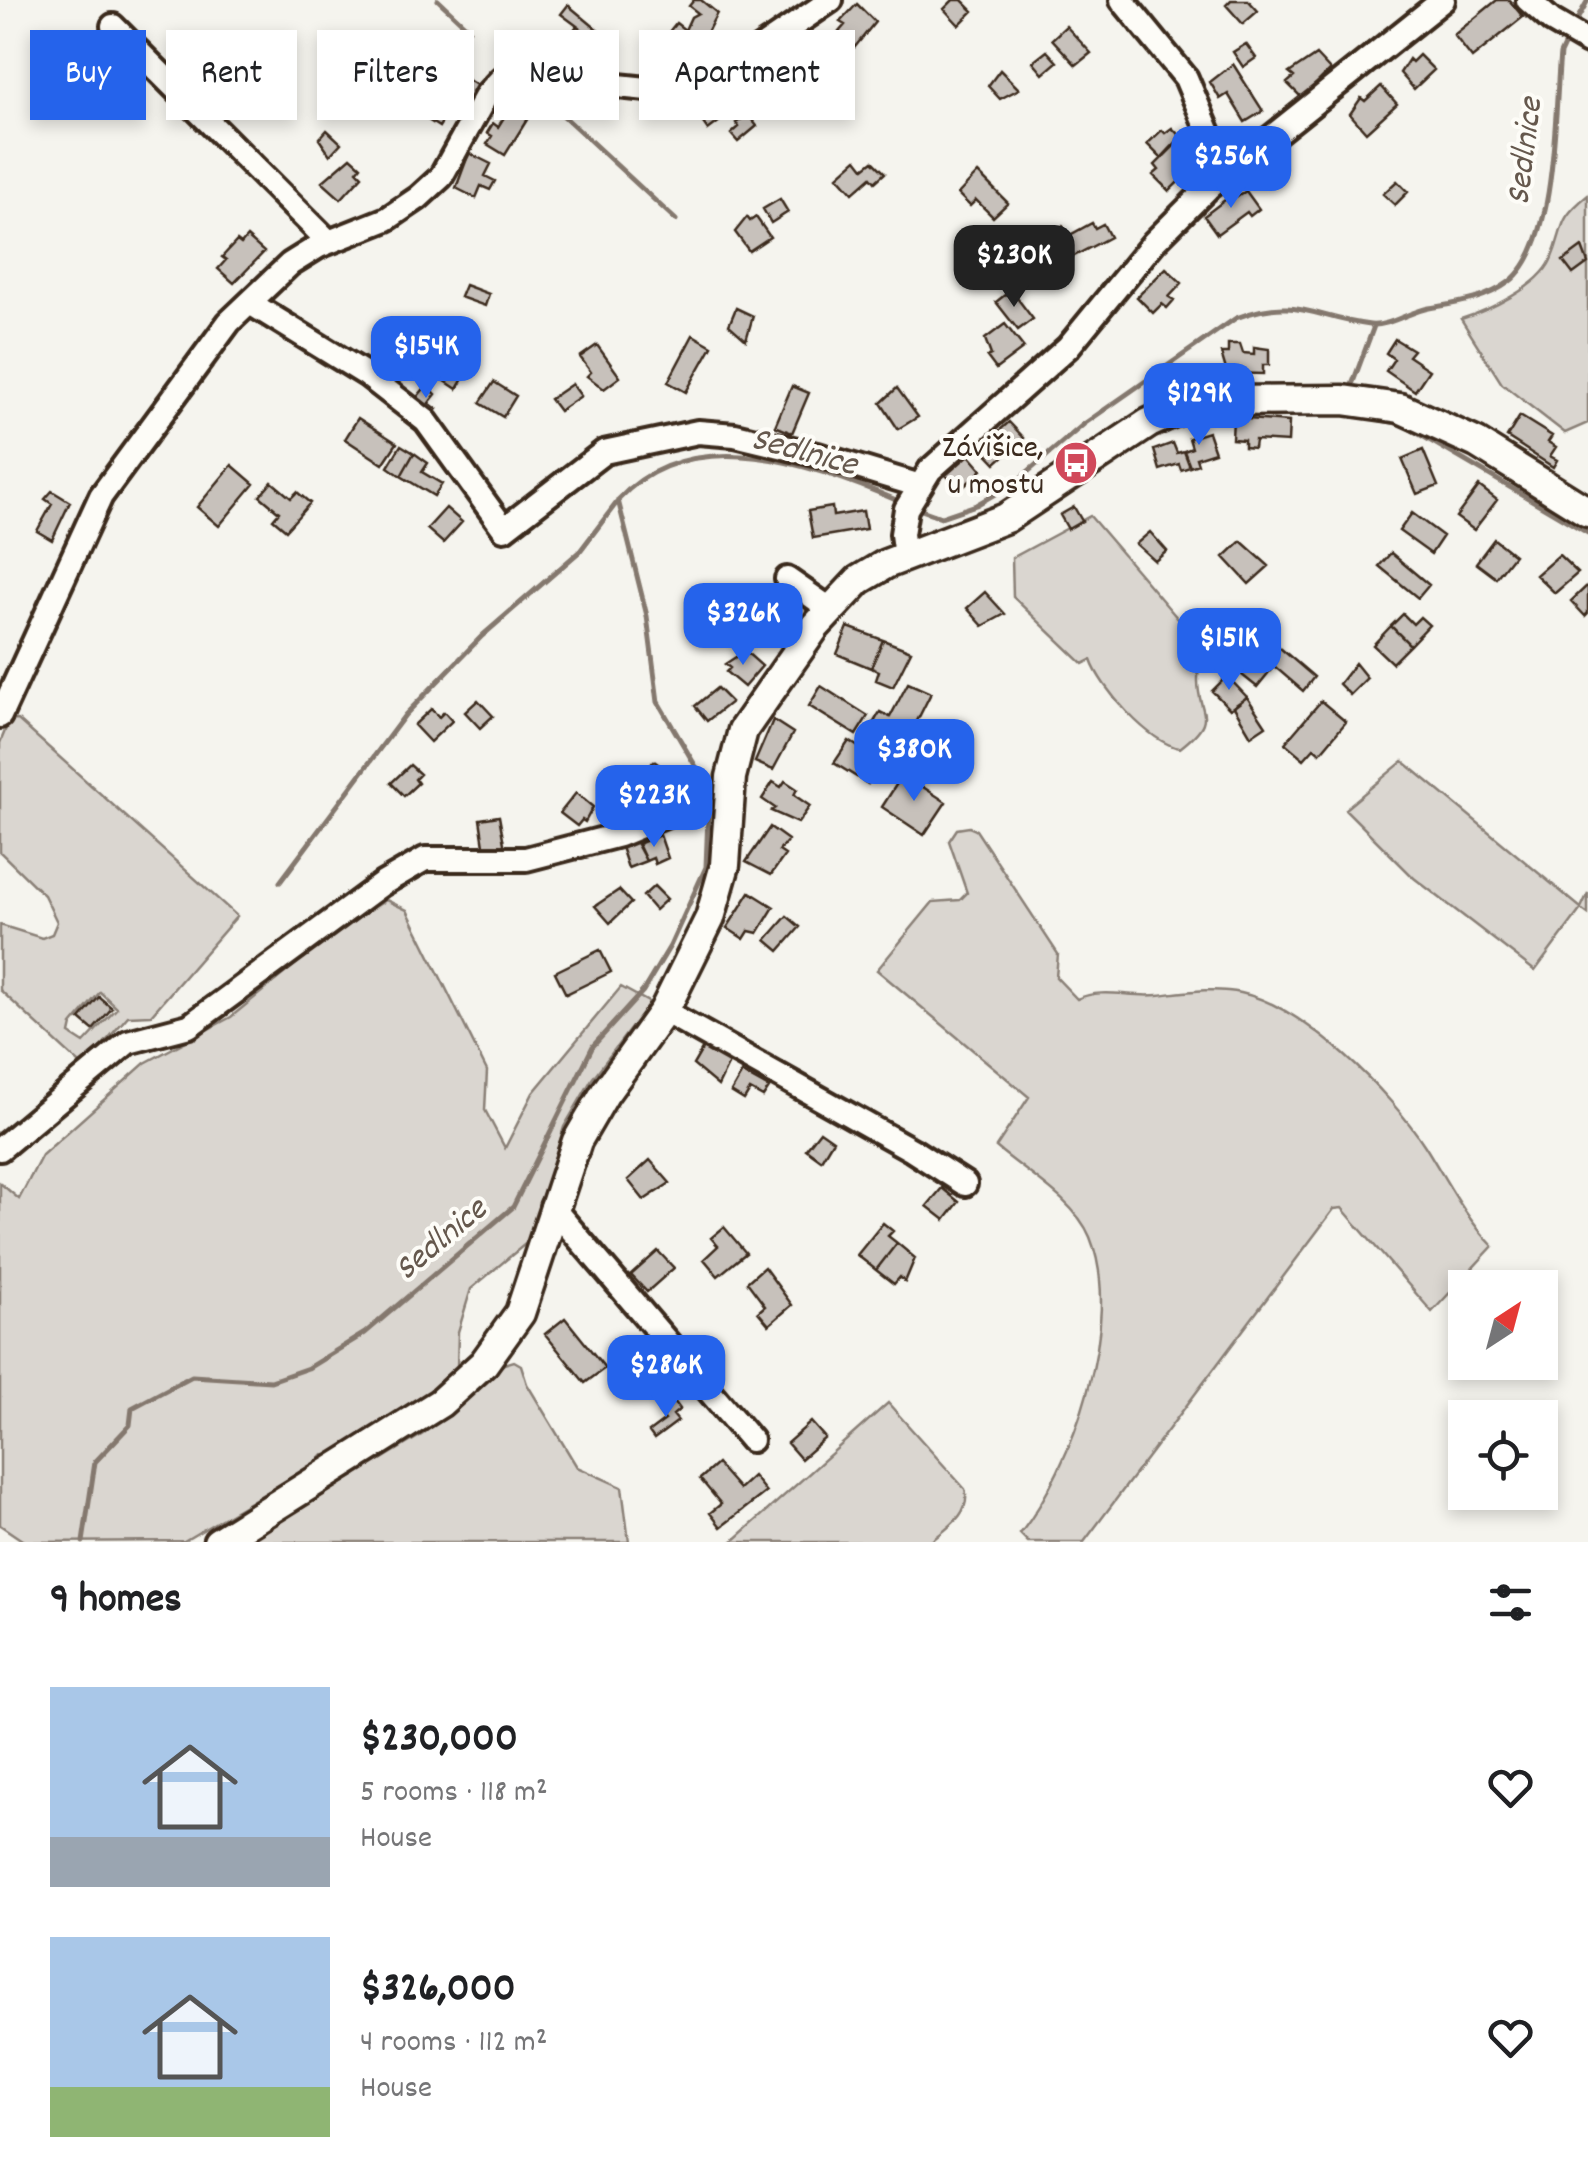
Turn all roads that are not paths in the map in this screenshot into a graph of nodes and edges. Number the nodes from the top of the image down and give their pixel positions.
1 (831, 0) edge
2 (1122, 0) edge
3 (1443, 0) edge
4 (1528, 0) edge
5 (113, 26) dead end
6 (1586, 41) edge
7 (1226, 173) junction
8 (330, 242) junction
9 (250, 303) junction
10 (915, 488) junction
11 (1588, 512) edge
12 (904, 543) junction
13 (787, 578) dead end
14 (830, 609) junction
15 (0, 716) edge
16 (665, 816) dead end
17 (664, 1011) junction
18 (0, 1149) edge
19 (966, 1184) dead end
20 (552, 1207) junction
21 (750, 1440) dead end
22 (218, 1542) edge

1 - 8 street
2 - 7 street
3 - 7 street
4 - 6 street
5 - 8 street
7 - 10 street
8 - 9 street
9 - 10 street
9 - 15 street
10 - 12 street
11 - 12 main road
12 - 14 main road
13 - 14 street
14 - 17 main road
16 - 18 street
17 - 19 street
17 - 20 main road
20 - 21 street
20 - 22 main road

